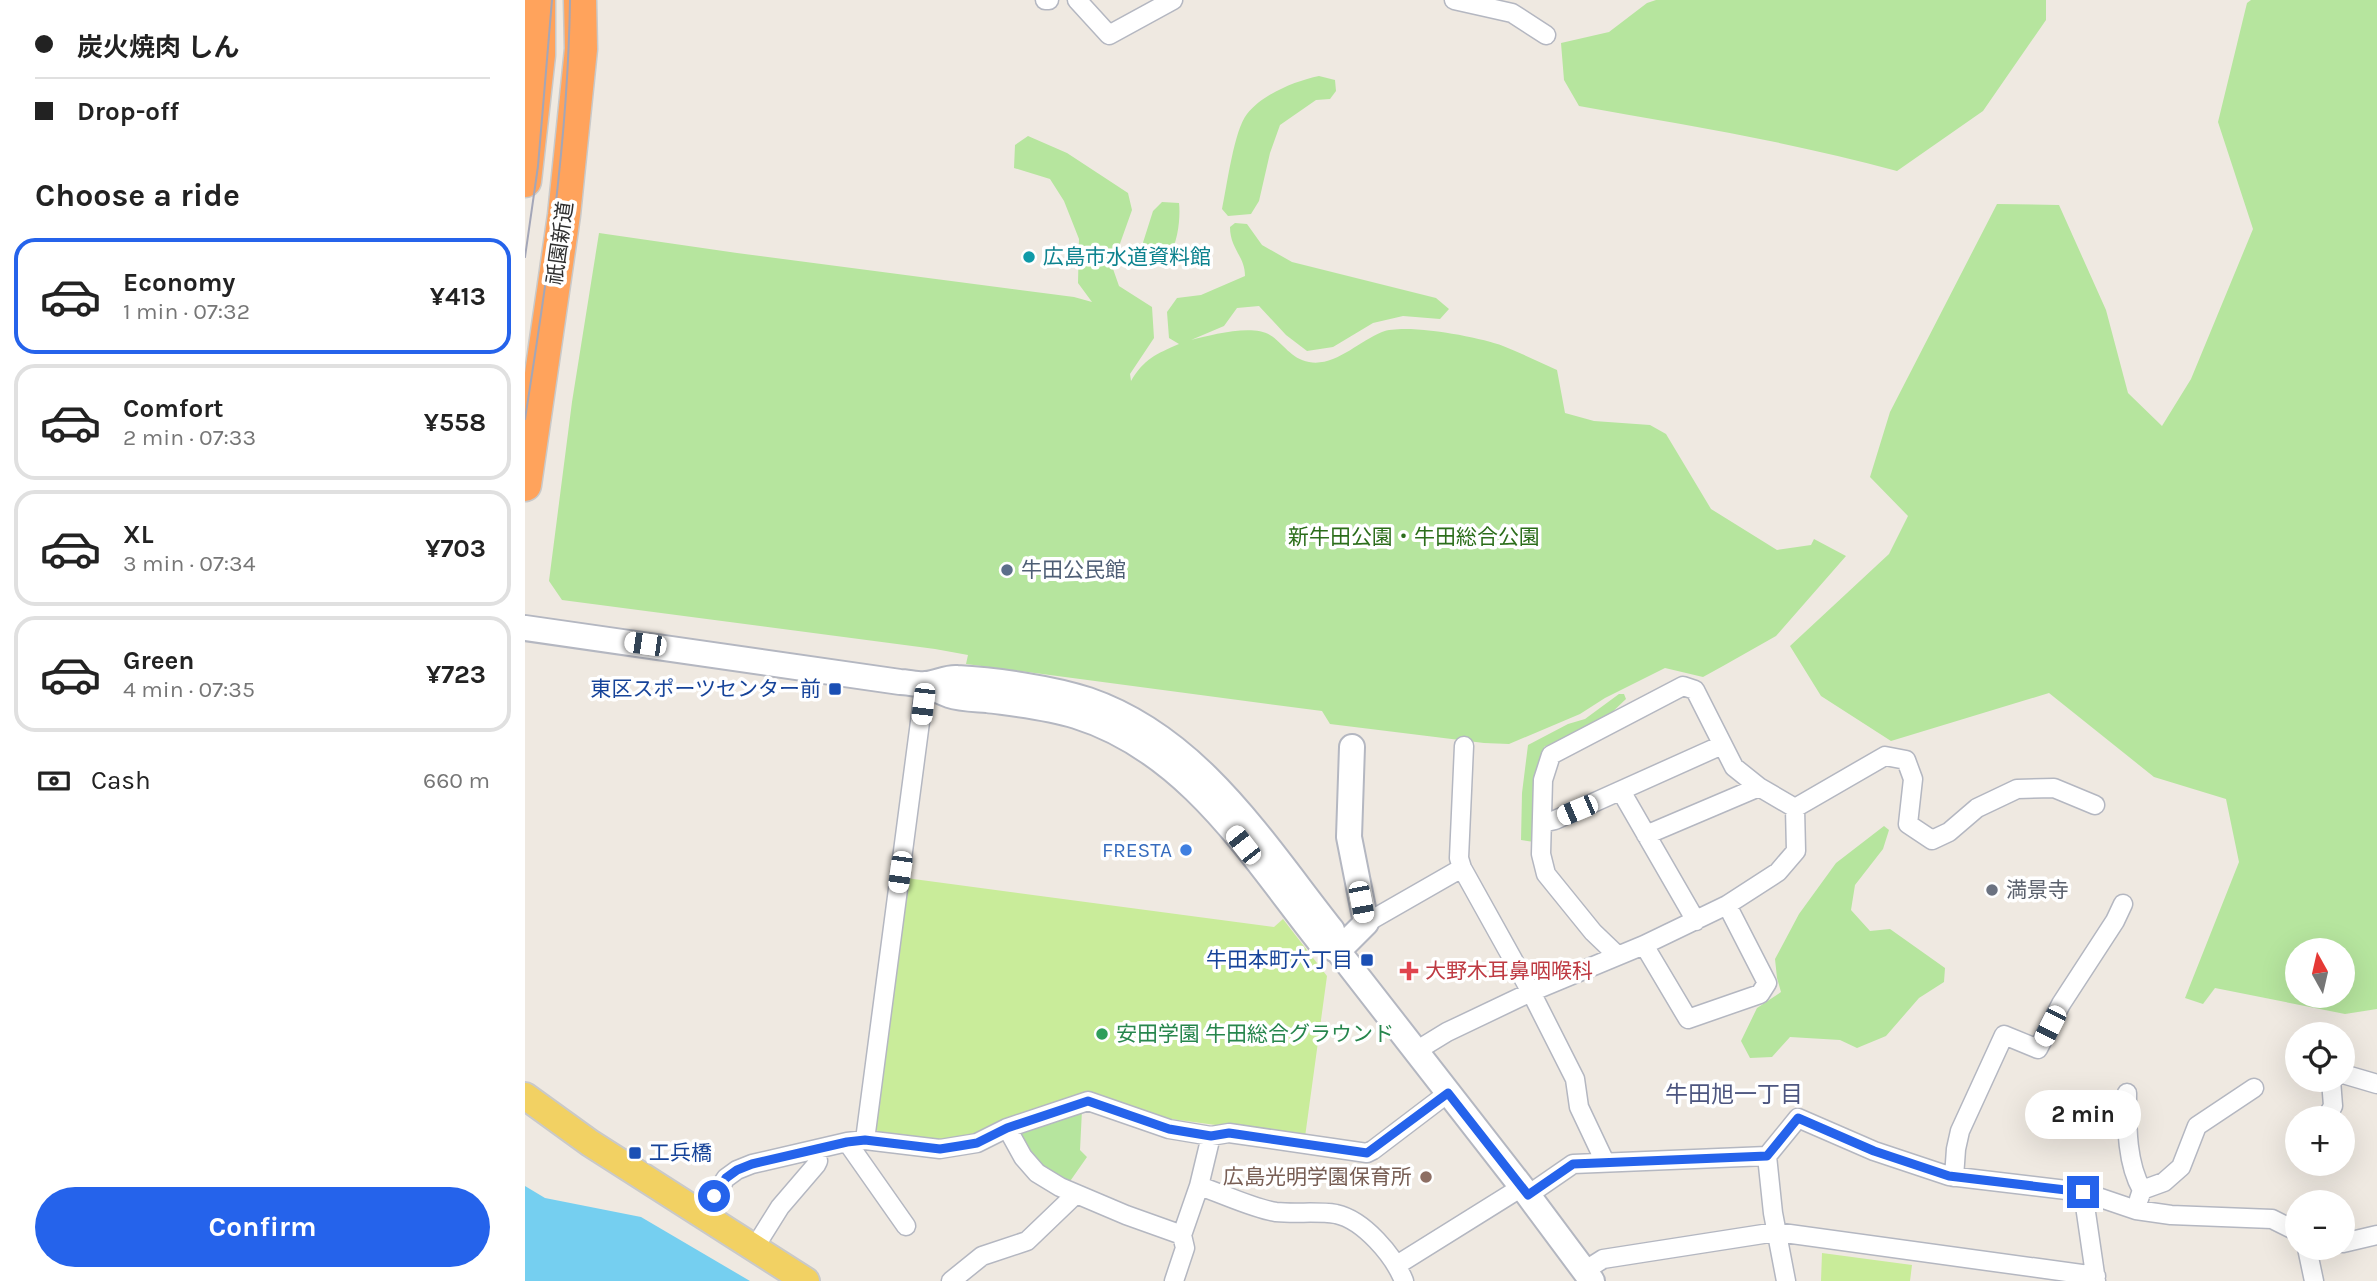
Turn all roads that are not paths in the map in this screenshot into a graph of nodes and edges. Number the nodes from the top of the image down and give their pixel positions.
1 (539, 0) edge
2 (580, 0) edge
3 (1077, 0) edge
4 (1173, 0) edge
5 (1454, 0) edge
6 (1489, 4) edge
7 (1546, 35) dead end
8 (525, 181) edge
9 (525, 485) edge
10 (525, 628) edge
11 (925, 684) junction
12 (1721, 745) junction
13 (1464, 746) dead end
14 (1352, 747) dead end
15 (1759, 787) junction
16 (1621, 791) junction
17 (2095, 805) dead end
18 (1795, 808) junction
19 (1542, 823) junction
20 (1646, 835) junction
21 (1462, 868) junction
22 (2123, 904) dead end
23 (1727, 905) junction
24 (1696, 921) junction
25 (1366, 923) junction
26 (1644, 944) junction
27 (1338, 951) junction
28 (1617, 954) junction
29 (1531, 992) junction
30 (1416, 1051) junction
31 (2355, 1078) edge
32 (2377, 1084) edge
33 (2254, 1088) dead end
34 (1448, 1093) junction
35 (2127, 1093) dead end
36 (525, 1096) edge
37 (1007, 1128) junction
38 (1211, 1136) junction
39 (856, 1141) junction
40 (816, 1150) junction
41 (1767, 1156) junction
42 (1605, 1163) junction
43 (1954, 1177) junction
44 (1199, 1185) junction
45 (2142, 1190) junction
46 (1525, 1191) junction
47 (2083, 1192) junction
48 (1076, 1194) junction
49 (2136, 1210) junction
50 (702, 1214) junction
51 (2285, 1225) edge
52 (906, 1226) dead end
53 (1776, 1232) junction
54 (2377, 1234) edge
55 (1182, 1235) junction
56 (2355, 1240) edge
57 (755, 1247) junction
58 (2310, 1260) edge
59 (1401, 1273) edge
60 (1588, 1276) edge
61 (2096, 1279) edge
62 (806, 1281) edge
63 (951, 1281) edge
64 (1174, 1281) edge
65 (1786, 1281) edge
66 (2314, 1281) edge

1 - 8 highway
2 - 9 highway, 祇園新道
3 - 4 street
5 - 6 street
6 - 7 street
10 - 11 street
11 - 27 street
11 - 39 street
12 - 15 street
12 - 16 street
12 - 19 street
13 - 21 street
14 - 25 street
15 - 18 street
15 - 20 street
16 - 19 street
16 - 20 street
17 - 18 street
18 - 23 street
19 - 28 street
20 - 24 street
21 - 25 street
21 - 29 street
22 - 43 street
23 - 24 street
23 - 26 street
24 - 26 street
25 - 27 street
26 - 28 street
27 - 30 street
28 - 29 street
29 - 30 street
29 - 42 street
30 - 34 street
31 - 32 street
33 - 45 street
34 - 38 street
34 - 46 street
35 - 45 street
36 - 50 main road
37 - 38 street
37 - 39 street
37 - 48 street
38 - 44 street
39 - 40 street
39 - 52 street
40 - 50 street
40 - 57 street
41 - 42 street
41 - 43 street
41 - 53 street
42 - 46 street
43 - 47 street
44 - 55 street
44 - 59 street
45 - 49 street
46 - 59 street
46 - 60 street
47 - 49 street
47 - 61 street
48 - 55 street
48 - 63 street
49 - 51 street
50 - 57 main road
53 - 60 street
53 - 61 street
53 - 65 street
54 - 56 street
55 - 64 street
57 - 62 main road
58 - 66 street

